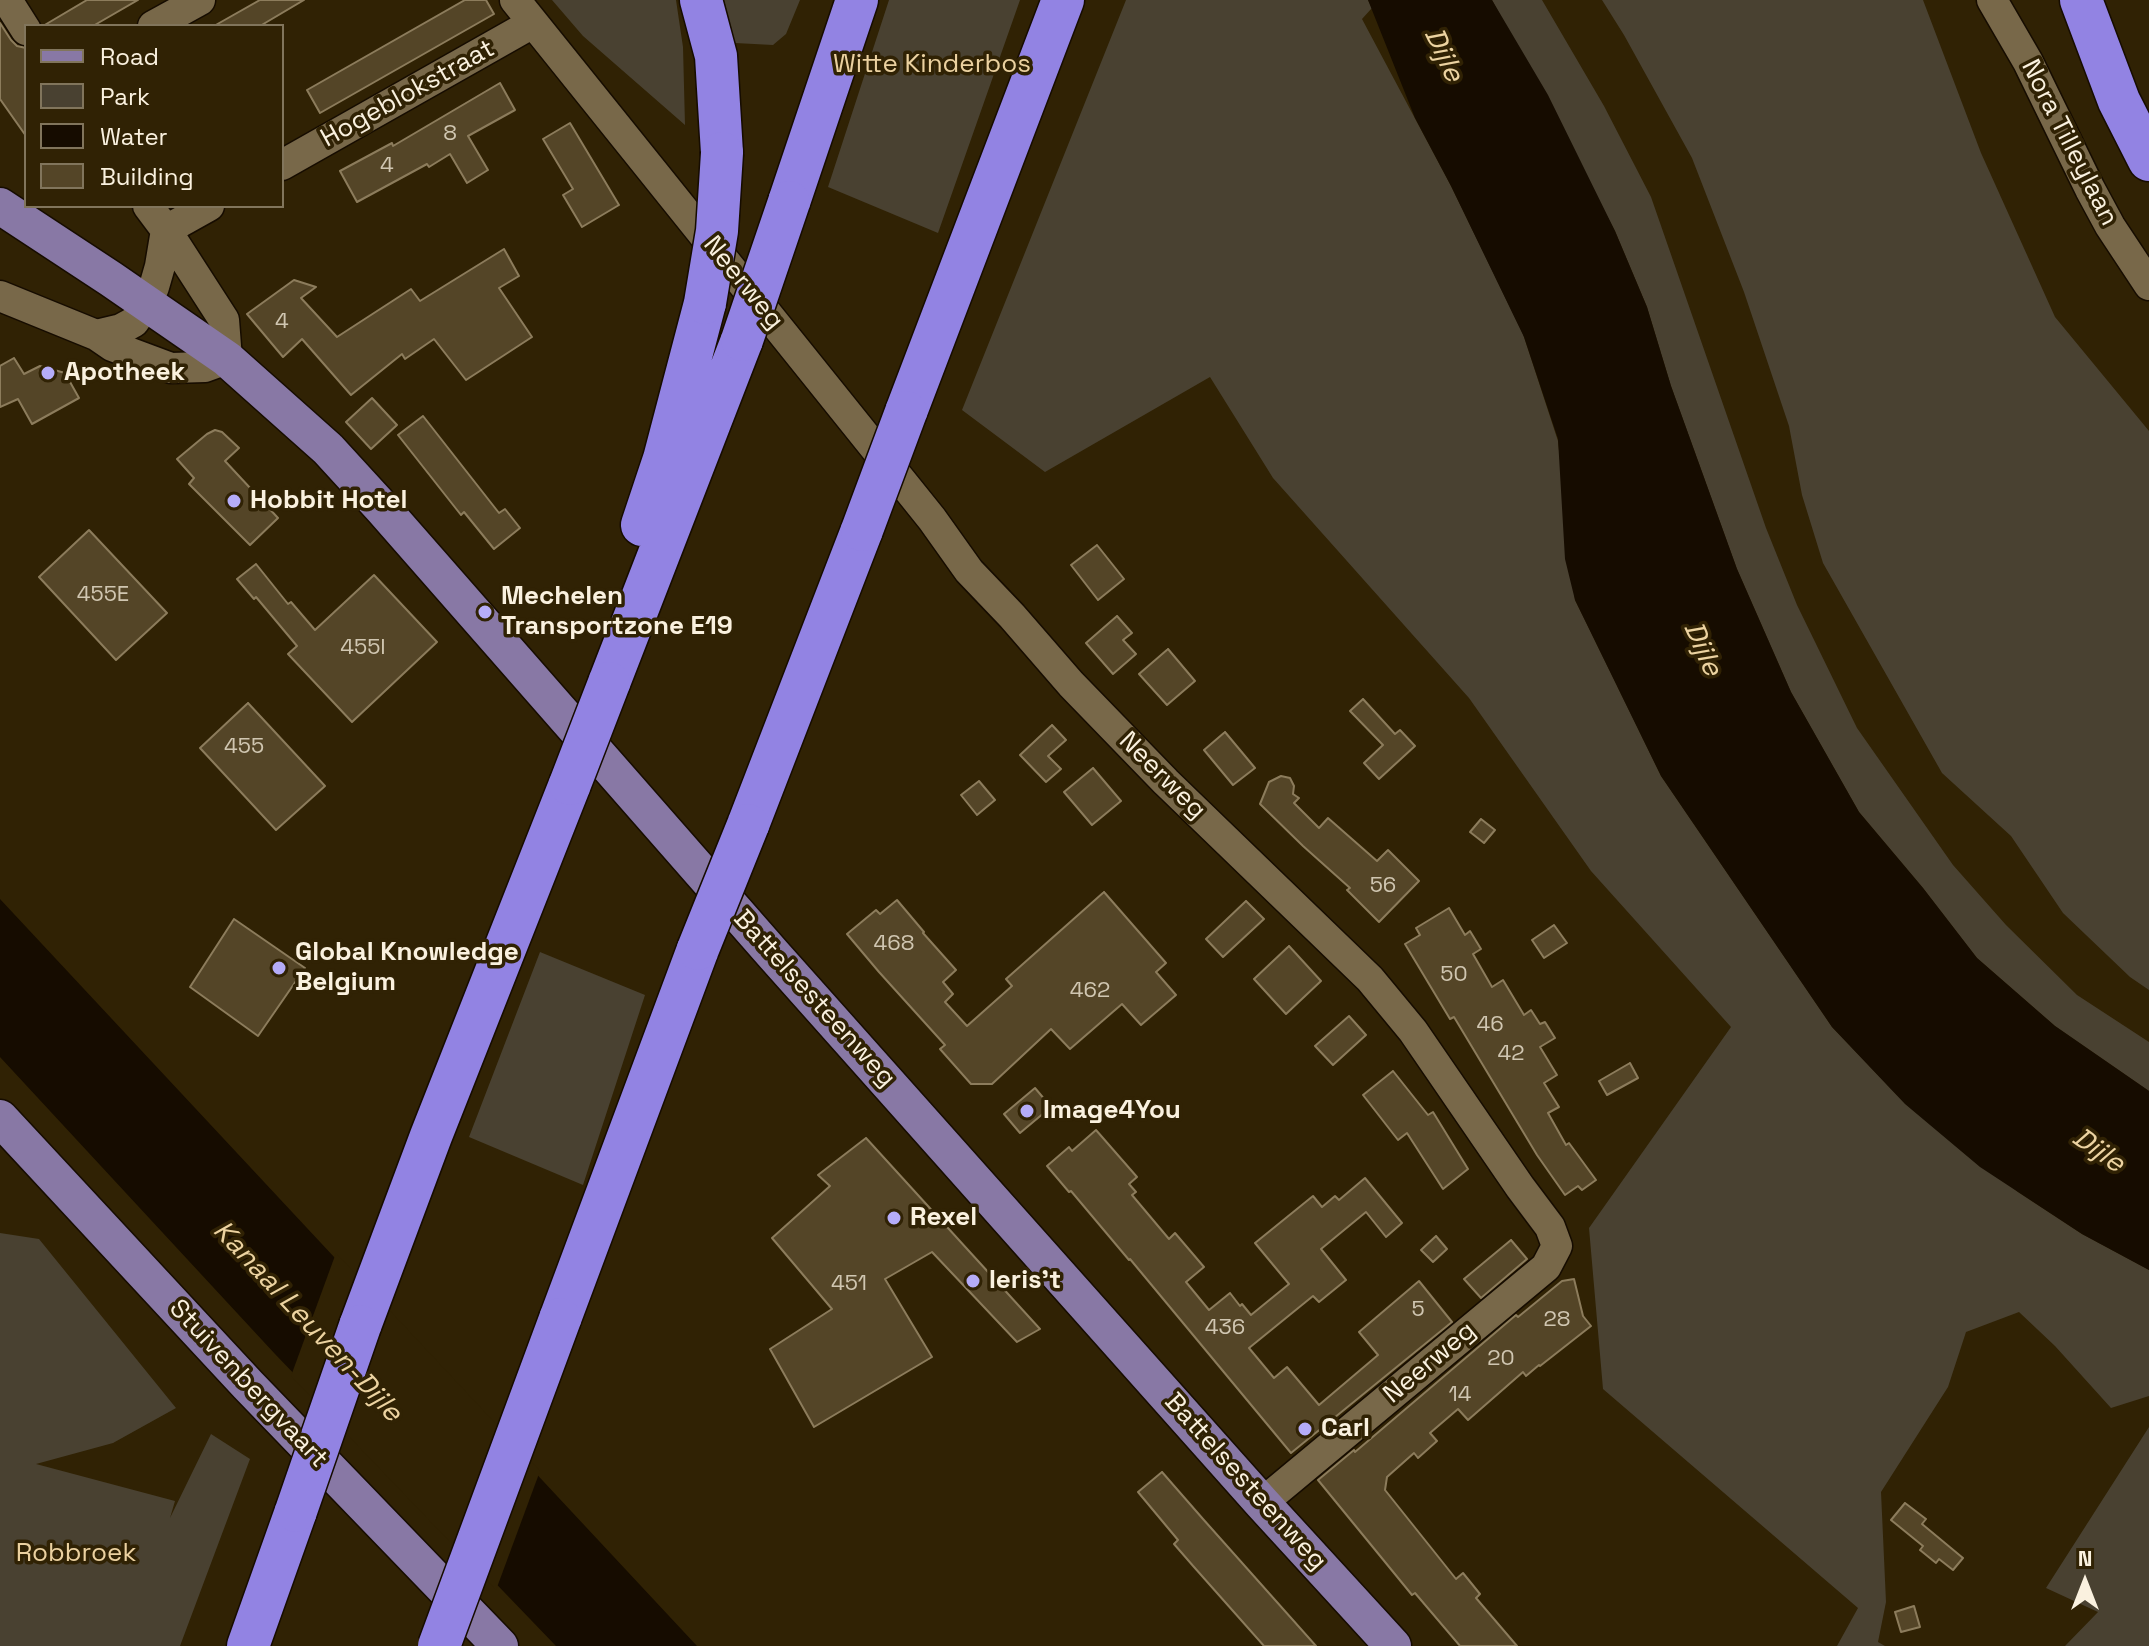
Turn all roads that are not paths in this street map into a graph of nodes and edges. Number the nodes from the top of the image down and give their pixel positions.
1 (7, 0) edge
2 (200, 0) edge
3 (701, 0) edge
4 (857, 0) edge
5 (1063, 0) edge
6 (1992, 0) edge
7 (2081, 0) edge
8 (524, 11) edge
9 (157, 24) edge
10 (24, 27) edge
11 (2149, 160) edge
12 (284, 164) edge
13 (0, 206) edge
14 (150, 208) edge
15 (205, 208) edge
16 (166, 230) junction
17 (2149, 285) edge
18 (0, 296) edge
19 (146, 304) junction
20 (96, 335) junction
21 (227, 359) junction
22 (632, 626) junction
23 (0, 1118) edge
24 (1262, 1503) junction
25 (248, 1646) edge
26 (439, 1646) edge
27 (500, 1646) edge
28 (1393, 1646) edge

1 - 10 street
2 - 9 street
3 - 22 highway, bridge
4 - 22 highway, bridge
5 - 26 highway, bridge
6 - 17 street, Nora Tilleylaan
7 - 11 highway
8 - 12 street, Hogeblokstraat
8 - 24 street, Neerweg
13 - 19 main road, Battelsesteenweg
14 - 16 street
15 - 16 street
16 - 19 street
16 - 21 street
18 - 20 street
19 - 20 street
19 - 21 main road, Battelsesteenweg
20 - 21 street
21 - 24 main road, Battelsesteenweg
22 - 25 highway, bridge
23 - 27 main road, Stuivenbergvaart
24 - 28 main road, Battelsesteenweg

